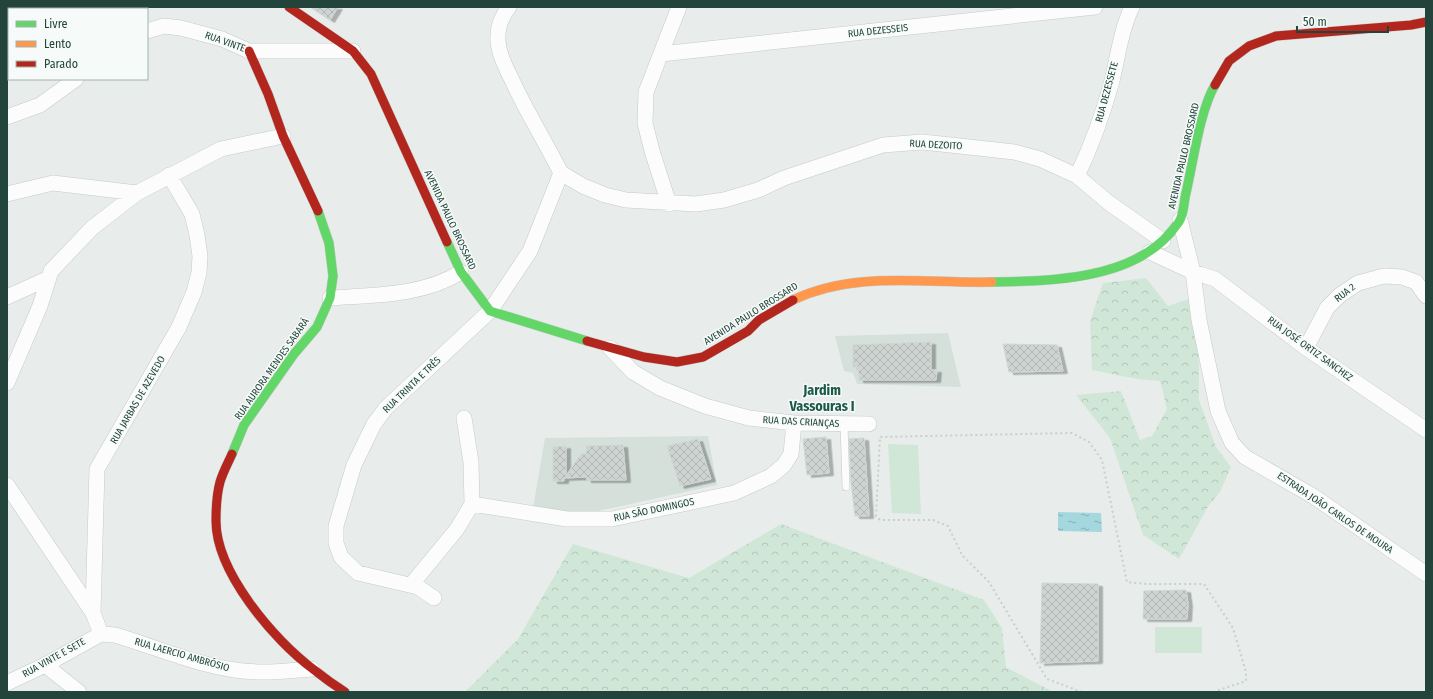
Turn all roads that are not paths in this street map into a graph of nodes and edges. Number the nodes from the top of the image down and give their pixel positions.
1 (289, 7) edge
2 (509, 7) edge
3 (679, 7) edge
4 (1094, 7) edge
5 (1132, 7) edge
6 (999, 12) edge
7 (1426, 22) edge
8 (148, 30) edge
9 (249, 51) junction
10 (353, 51) junction
11 (661, 54) junction
12 (75, 80) edge
13 (7, 117) edge
14 (283, 136) junction
15 (561, 173) junction
16 (169, 175) junction
17 (1077, 176) junction
18 (137, 193) junction
19 (7, 194) edge
20 (669, 204) junction
21 (1180, 220) junction
22 (1163, 241) junction
23 (1150, 252) junction
24 (461, 272) junction
25 (1193, 272) junction
26 (49, 278) junction
27 (1426, 296) edge
28 (7, 297) edge
29 (330, 298) junction
30 (490, 311) junction
31 (609, 348) junction
32 (1306, 348) junction
33 (7, 383) edge
34 (464, 418) dead end
35 (794, 423) junction
36 (844, 424) junction
37 (869, 424) dead end
38 (1426, 430) edge
39 (7, 485) edge
40 (846, 487) dead end
41 (472, 504) junction
42 (1426, 574) edge
43 (411, 585) junction
44 (434, 598) dead end
45 (93, 613) junction
46 (101, 634) junction
47 (45, 665) junction
48 (312, 669) junction
49 (7, 683) edge
50 (79, 692) edge
51 (345, 692) edge

1 - 10 main road, AVENIDA PAULO BROSSARD
2 - 15 street
3 - 11 street
4 - 6 street, RUA DEZESSEIS
5 - 17 street, RUA DEZESSETE
6 - 11 street, RUA DEZESSEIS
7 - 21 main road, AVENIDA PAULO BROSSARD
8 - 9 street, RUA VINTE
9 - 10 street, RUA VINTE
9 - 14 main road, RUA AURORA MENDES SABARÁ
10 - 24 main road, AVENIDA PAULO BROSSARD
11 - 20 street
12 - 13 street
14 - 16 street
14 - 29 main road, RUA AURORA MENDES SABARÁ
15 - 20 street, RUA DEZOITO
15 - 30 street, RUA TRINTA E TRÊS
16 - 18 street
16 - 45 street, RUA JARBAS DE AZEVEDO
17 - 20 street, RUA DEZOITO
17 - 22 street, RUA DEZOITO
18 - 19 street
18 - 26 street
21 - 22 main road, AVENIDA PAULO BROSSARD
21 - 25 street, ESTRADA JOÃO CARLOS DE MOURA
22 - 23 main road, AVENIDA PAULO BROSSARD
23 - 25 street, RUA JOSÉ ORTIZ SANCHEZ
23 - 31 main road, AVENIDA PAULO BROSSARD
24 - 29 street
24 - 30 main road, AVENIDA PAULO BROSSARD
25 - 32 street, RUA JOSÉ ORTIZ SANCHEZ
25 - 42 street, ESTRADA JOÃO CARLOS DE MOURA
26 - 28 street
26 - 33 street
27 - 32 street, RUA 2
29 - 48 main road, RUA AURORA MENDES SABARÁ
30 - 31 main road, AVENIDA PAULO BROSSARD
30 - 43 street, RUA TRINTA E TRÊS
31 - 35 street, RUA DAS CRIANÇAS
32 - 38 street, RUA JOSÉ ORTIZ SANCHEZ
34 - 41 street
35 - 36 street, RUA DAS CRIANÇAS
35 - 41 street, RUA SÃO DOMINGOS
36 - 37 street, RUA DAS CRIANÇAS
36 - 40 lane
39 - 45 street
41 - 43 street
43 - 44 street, RUA TRINTA E TRÊS
45 - 46 street, RUA JARBAS DE AZEVEDO
46 - 47 street, RUA VINTE E SETE
46 - 48 street, RUA LAERCIO AMBRÓSIO
47 - 49 street, RUA VINTE E SETE
47 - 50 street
48 - 51 main road, RUA AURORA MENDES SABARÁ

